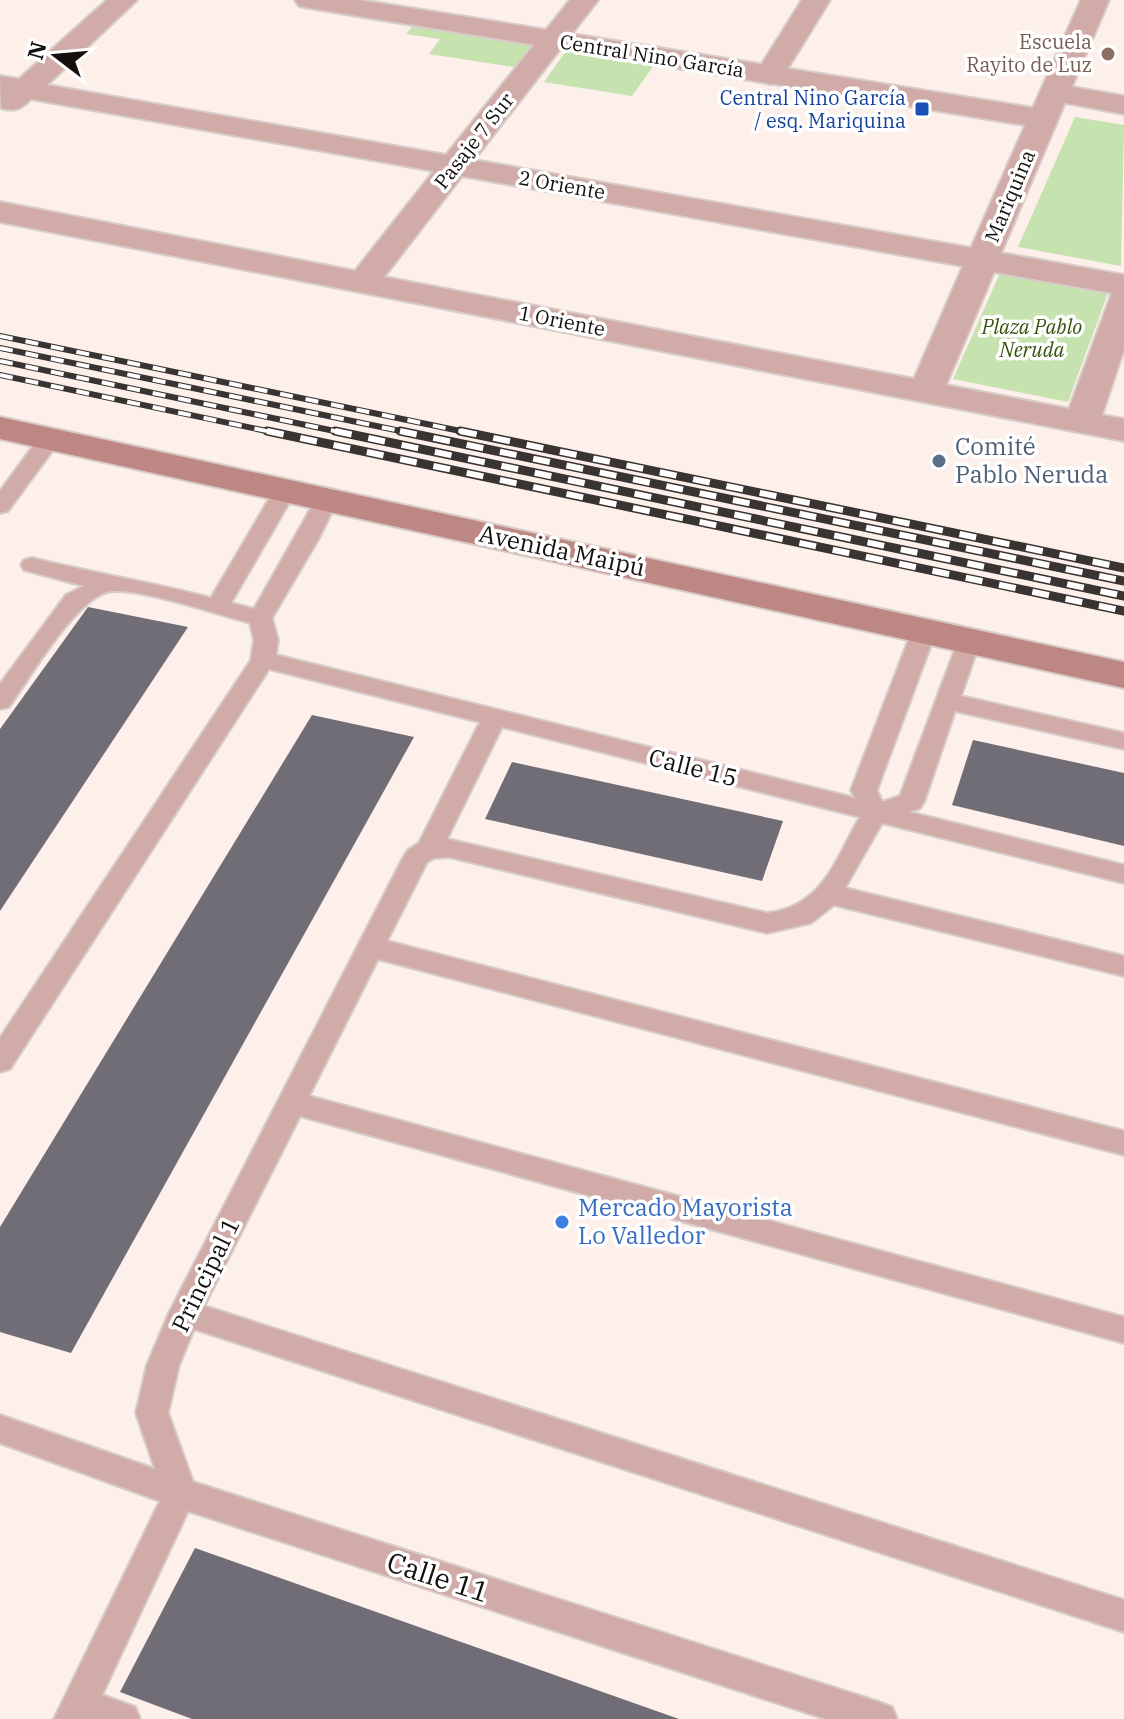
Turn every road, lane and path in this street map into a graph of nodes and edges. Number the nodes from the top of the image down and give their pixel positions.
1 (123, 0) edge
2 (309, 0) edge
3 (584, 0) edge
4 (816, 0) edge
5 (1095, 0) edge
6 (357, 4) edge
7 (553, 40) junction
8 (770, 75) junction
9 (12, 87) edge
10 (1124, 105) edge
11 (1049, 106) junction
12 (0, 112) edge
13 (455, 166) junction
14 (0, 212) edge
15 (983, 260) junction
16 (363, 282) junction
17 (1124, 285) edge
18 (1124, 299) edge
19 (926, 391) junction
20 (1082, 422) junction
21 (0, 428) edge
22 (1124, 430) edge
23 (50, 439) junction
24 (286, 489) junction
25 (327, 499) junction
26 (0, 506) edge
27 (32, 565) dead end
28 (105, 584) junction
29 (217, 607) junction
30 (260, 618) junction
31 (924, 631) junction
32 (968, 641) junction
33 (263, 660) junction
34 (1124, 675) edge
35 (0, 701) edge
36 (947, 701) junction
37 (494, 718) junction
38 (1124, 741) edge
39 (874, 814) junction
40 (429, 849) junction
41 (1124, 874) edge
42 (829, 894) junction
43 (372, 947) junction
44 (1124, 966) edge
45 (0, 1061) edge
46 (293, 1103) junction
47 (1124, 1143) edge
48 (185, 1313) junction
49 (1124, 1330) edge
50 (0, 1429) edge
51 (180, 1493) junction
52 (1124, 1616) edge
53 (76, 1711) edge
54 (122, 1719) edge
55 (879, 1719) edge

1 - 9 street
2 - 6 street, Central Nino García
3 - 7 street, Pasaje 7 Sur
4 - 8 street
5 - 11 street, Mariquina
6 - 7 street, Central Nino García
7 - 8 street, Central Nino García
7 - 13 street, Pasaje 7 Sur
8 - 11 street, Central Nino García
9 - 12 street
9 - 13 street, 2 Oriente
10 - 11 street, Central Nino García
11 - 15 street, Mariquina
13 - 15 street, 2 Oriente
13 - 16 street, Pasaje 7 Sur
14 - 16 street, 1 Oriente
15 - 17 street, 2 Oriente
15 - 19 street, Mariquina
16 - 19 street, 1 Oriente
18 - 20 street
19 - 20 street, 1 Oriente
20 - 22 street, 1 Oriente
21 - 23 main road, Avenida Maipú
23 - 24 main road, Avenida Maipú
23 - 26 lane
24 - 25 main road, Avenida Maipú
24 - 29 lane
25 - 30 lane
25 - 31 main road, Avenida Maipú
27 - 28 lane
28 - 29 lane
28 - 35 lane
29 - 30 lane
30 - 33 lane
31 - 32 main road, Avenida Maipú
31 - 39 lane
32 - 34 main road, Avenida Maipú
32 - 36 lane
33 - 37 lane, Calle 15
33 - 45 lane
36 - 38 lane
36 - 39 lane
37 - 39 lane, Calle 15
37 - 40 lane, Principal 1
39 - 41 lane, Calle 15
39 - 42 lane
40 - 42 lane
40 - 43 lane, Principal 1
42 - 44 lane
43 - 46 lane, Principal 1
43 - 47 lane
46 - 48 lane, Principal 1
46 - 49 lane
48 - 51 lane, Principal 1
48 - 52 lane
50 - 51 lane, Calle 11
51 - 53 lane
51 - 55 lane, Calle 11
53 - 54 lane

